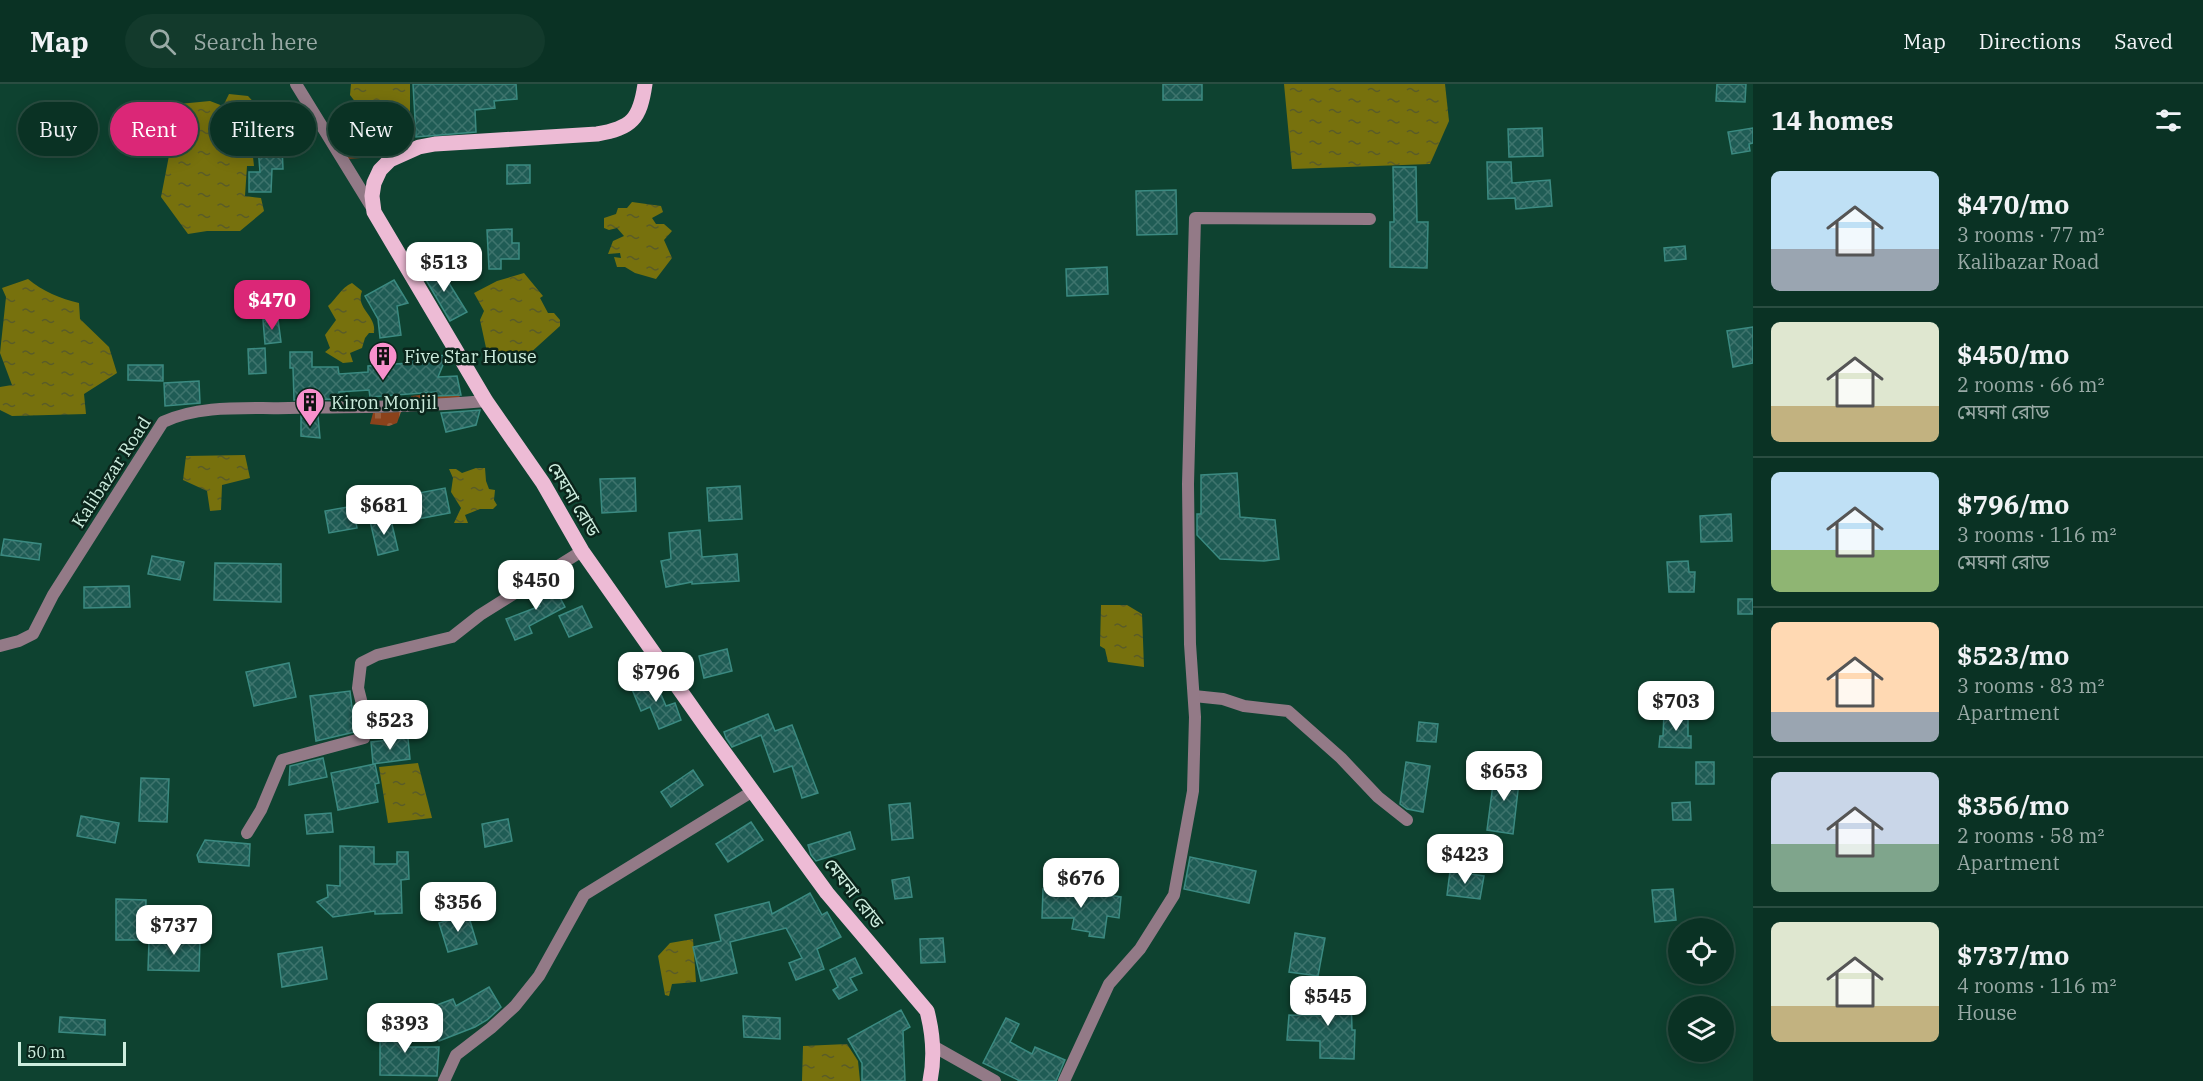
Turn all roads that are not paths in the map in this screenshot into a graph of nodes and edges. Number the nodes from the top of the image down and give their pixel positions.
1 (296, 84) edge
2 (645, 84) edge
3 (374, 212) junction
4 (1370, 219) dead end
5 (486, 401) junction
6 (582, 551) junction
7 (0, 646) edge
8 (1194, 696) junction
9 (753, 791) junction
10 (1407, 820) dead end
11 (247, 833) dead end
12 (933, 1046) junction
13 (444, 1081) edge
14 (930, 1081) edge
15 (995, 1081) edge
16 (1064, 1081) edge

1 - 3 street
2 - 3 main road
3 - 5 main road, মেঘনা রোড
4 - 8 street
5 - 6 main road, মেঘনা রোড
5 - 7 street, Kalibazar Road
6 - 9 main road, মেঘনা রোড
6 - 11 street
8 - 10 street
8 - 16 street
9 - 12 main road, মেঘনা রোড
9 - 13 street
12 - 14 main road, মেঘনা রোড
12 - 15 street

